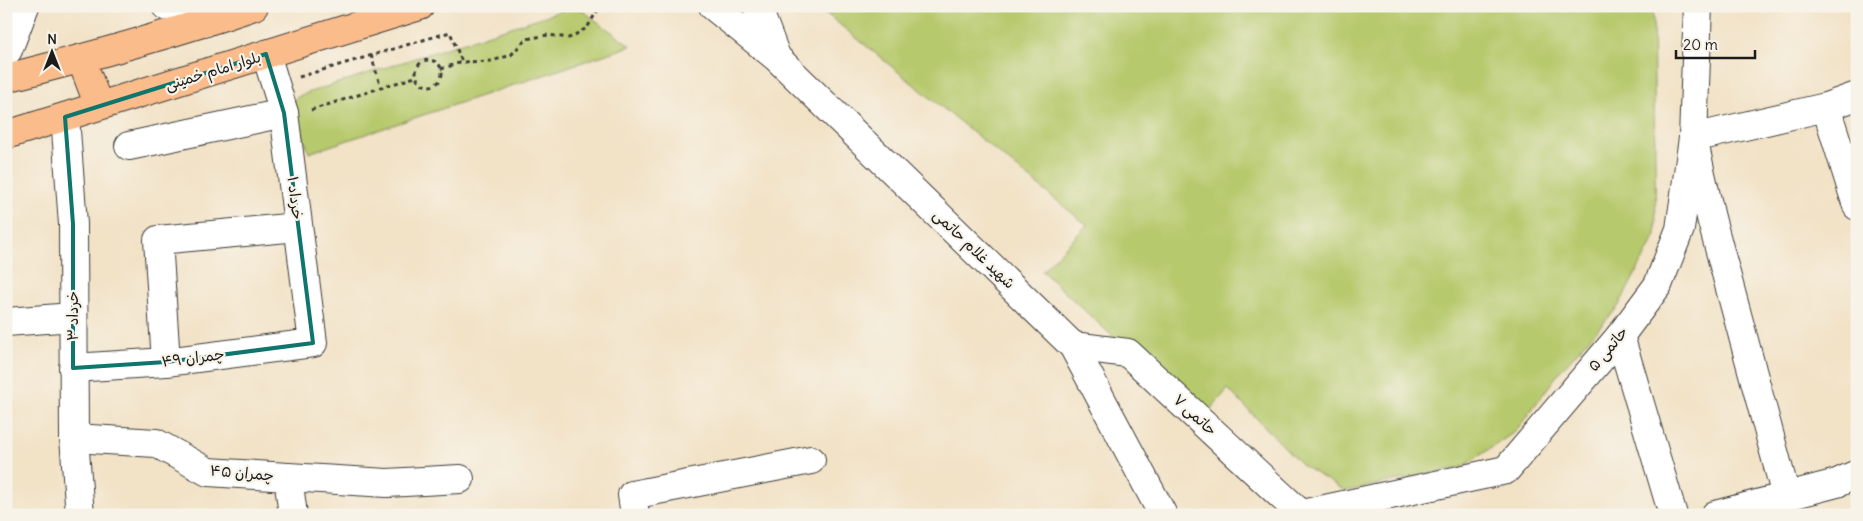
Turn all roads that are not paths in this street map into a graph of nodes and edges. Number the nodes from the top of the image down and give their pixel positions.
1 (25, 6) edge
2 (166, 6) edge
3 (254, 6) edge
4 (420, 6) edge
5 (713, 6) edge
6 (757, 6) edge
7 (1698, 6) edge
8 (204, 23) junction
9 (6, 52) edge
10 (266, 54) junction
11 (776, 58) junction
12 (81, 59) junction
13 (6, 78) edge
14 (1857, 96) edge
15 (99, 106) junction
16 (1826, 107) junction
17 (284, 113) junction
18 (65, 117) junction
19 (6, 134) edge
20 (1693, 138) junction
21 (128, 146) dead end
22 (1857, 206) edge
23 (298, 227) junction
24 (73, 317) junction
25 (6, 322) edge
26 (1620, 336) junction
27 (313, 343) joint
28 (1073, 346) junction
29 (166, 362) junction
30 (73, 368) junction
31 (74, 438) junction
32 (811, 460) dead end
33 (1857, 474) edge
34 (288, 477) junction
35 (460, 479) dead end
36 (1786, 496) junction
37 (1302, 514) edge
38 (80, 515) edge
39 (293, 515) edge
40 (635, 515) edge
41 (1163, 515) edge
42 (1673, 515) edge
43 (1715, 515) edge

1 - 9 street
2 - 8 street
3 - 8 main road
4 - 10 main road, بلوار امام خمینی
5 - 11 street
6 - 11 street, شهید غلام حاتمی
7 - 20 street, حاتمی ۵
8 - 12 main road
10 - 15 main road, بلوار امام خمینی
10 - 17 street, خرداد ۱
11 - 28 street, شهید غلام حاتمی
12 - 13 main road
12 - 15 main road
14 - 16 street
15 - 18 main road, بلوار امام خمینی
16 - 20 street
16 - 22 street
17 - 21 street
17 - 23 street, خرداد ۱
18 - 19 main road, بلوار امام خمینی
18 - 24 street, خرداد ۳
20 - 26 street, حاتمی ۵
20 - 36 street
23 - 27 street, خرداد ۱
23 - 29 street
24 - 25 street
24 - 30 street, خرداد ۳
26 - 37 street, حاتمی ۵
26 - 42 street
27 - 29 street, چمران ۴۹
28 - 37 street, حاتمی ۷
28 - 41 street, شهید غلام حاتمی
29 - 30 street, چمران ۴۹
30 - 31 street, خرداد ۳
31 - 34 street, چمران ۴۵
31 - 38 street, خرداد ۳
32 - 40 street
33 - 36 street
34 - 35 street
34 - 39 street, چمران ۴۵
36 - 43 street

